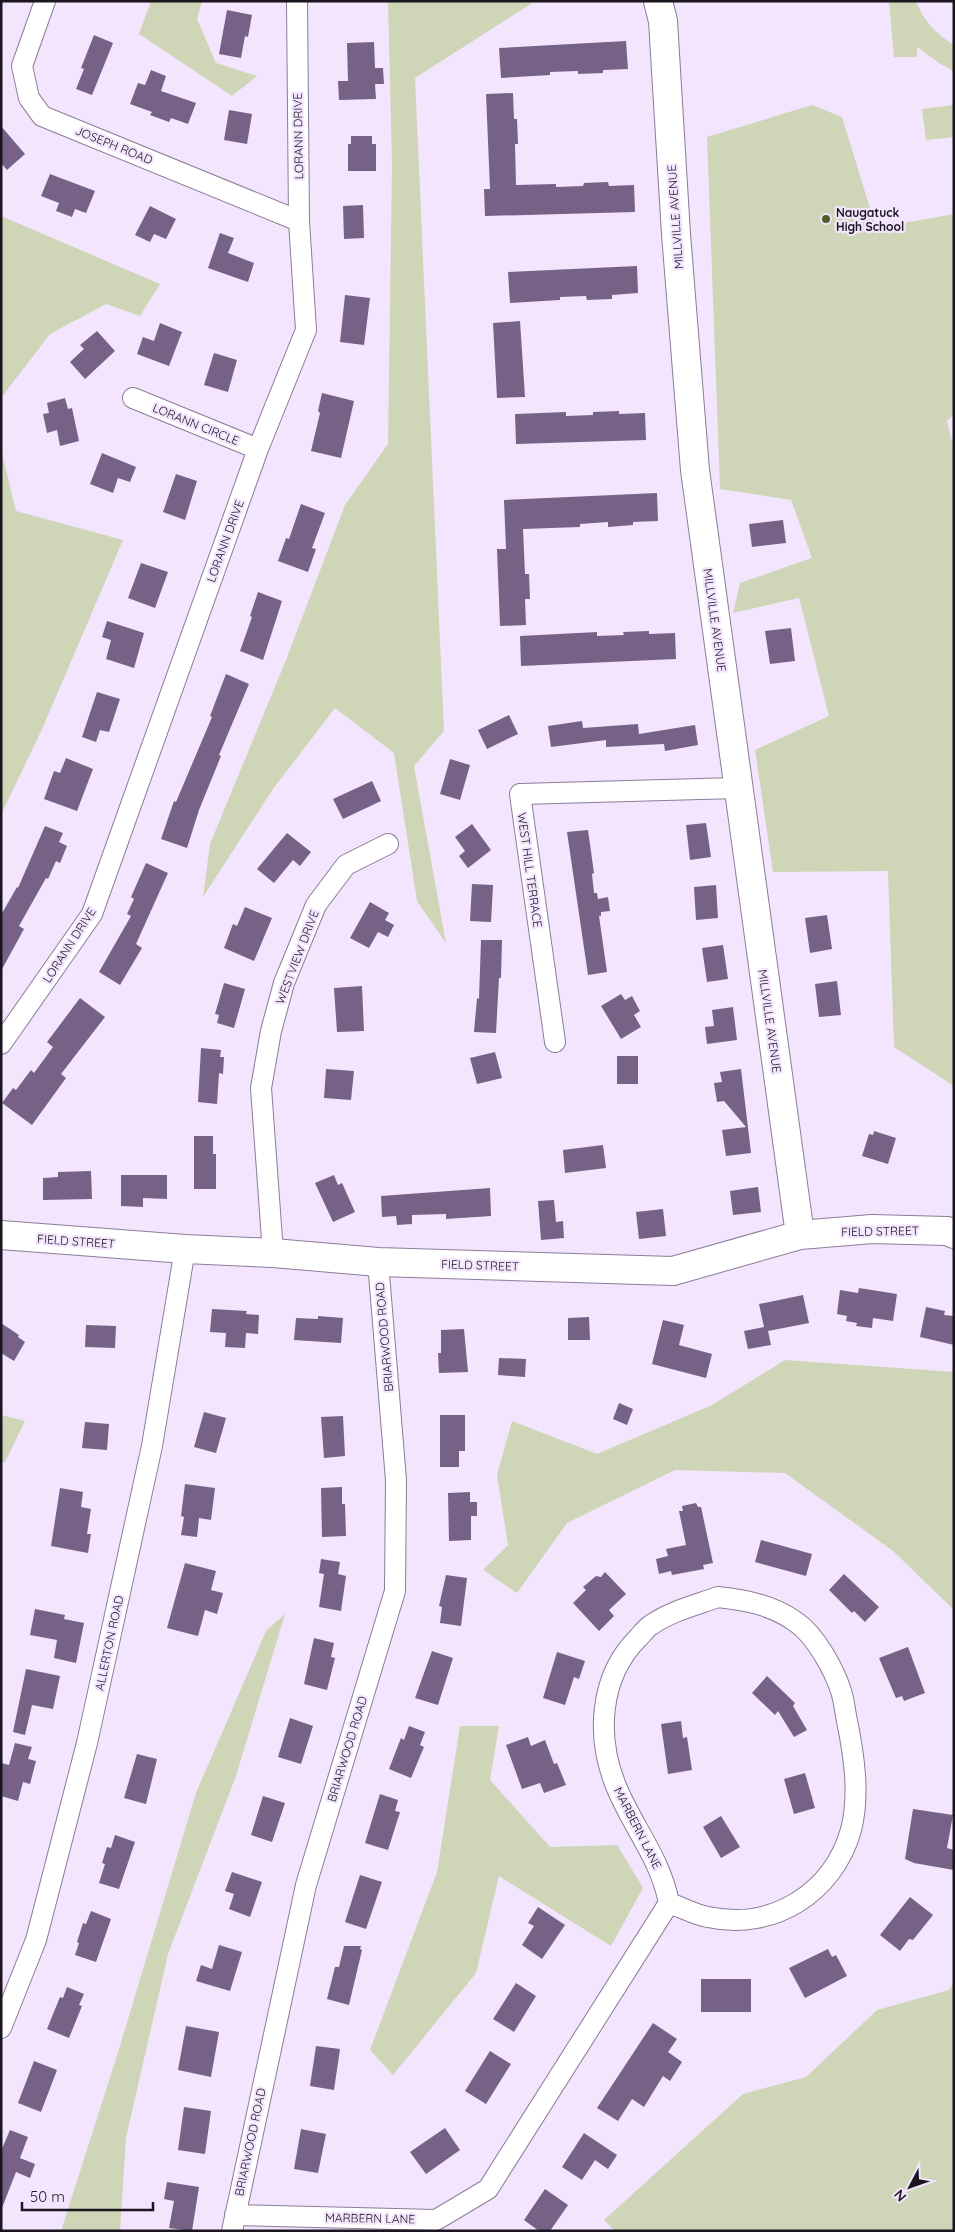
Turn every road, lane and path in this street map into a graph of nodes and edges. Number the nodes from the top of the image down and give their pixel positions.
1 (45, 1) edge
2 (297, 1) edge
3 (658, 1) edge
4 (299, 220) junction
5 (133, 398) dead end
6 (258, 449) junction
7 (737, 788) junction
8 (388, 844) dead end
9 (555, 1042) dead end
10 (1, 1044) edge
11 (954, 1234) edge
12 (1, 1235) edge
13 (800, 1235) junction
14 (185, 1249) junction
15 (273, 1253) junction
16 (378, 1262) junction
17 (669, 1903) junction
18 (1, 2028) edge
19 (233, 2223) edge

1 - 4 street, JOSEPH ROAD
2 - 4 street, LORANN DRIVE
3 - 7 street, MILLVILLE AVENUE
4 - 6 street, LORANN DRIVE
5 - 6 street, LORANN CIRCLE
6 - 10 street, LORANN DRIVE
7 - 9 street, WEST HILL TERRACE
7 - 13 street, MILLVILLE AVENUE
8 - 15 street, WESTVIEW DRIVE
11 - 13 street, FIELD STREET
12 - 14 street, FIELD STREET
13 - 16 street, FIELD STREET
14 - 15 street, FIELD STREET
14 - 18 street, ALLERTON ROAD
15 - 16 street, FIELD STREET
16 - 19 street, BRIARWOOD ROAD
17 - 17 street, MARBERN LANE
17 - 19 street, MARBERN LANE

